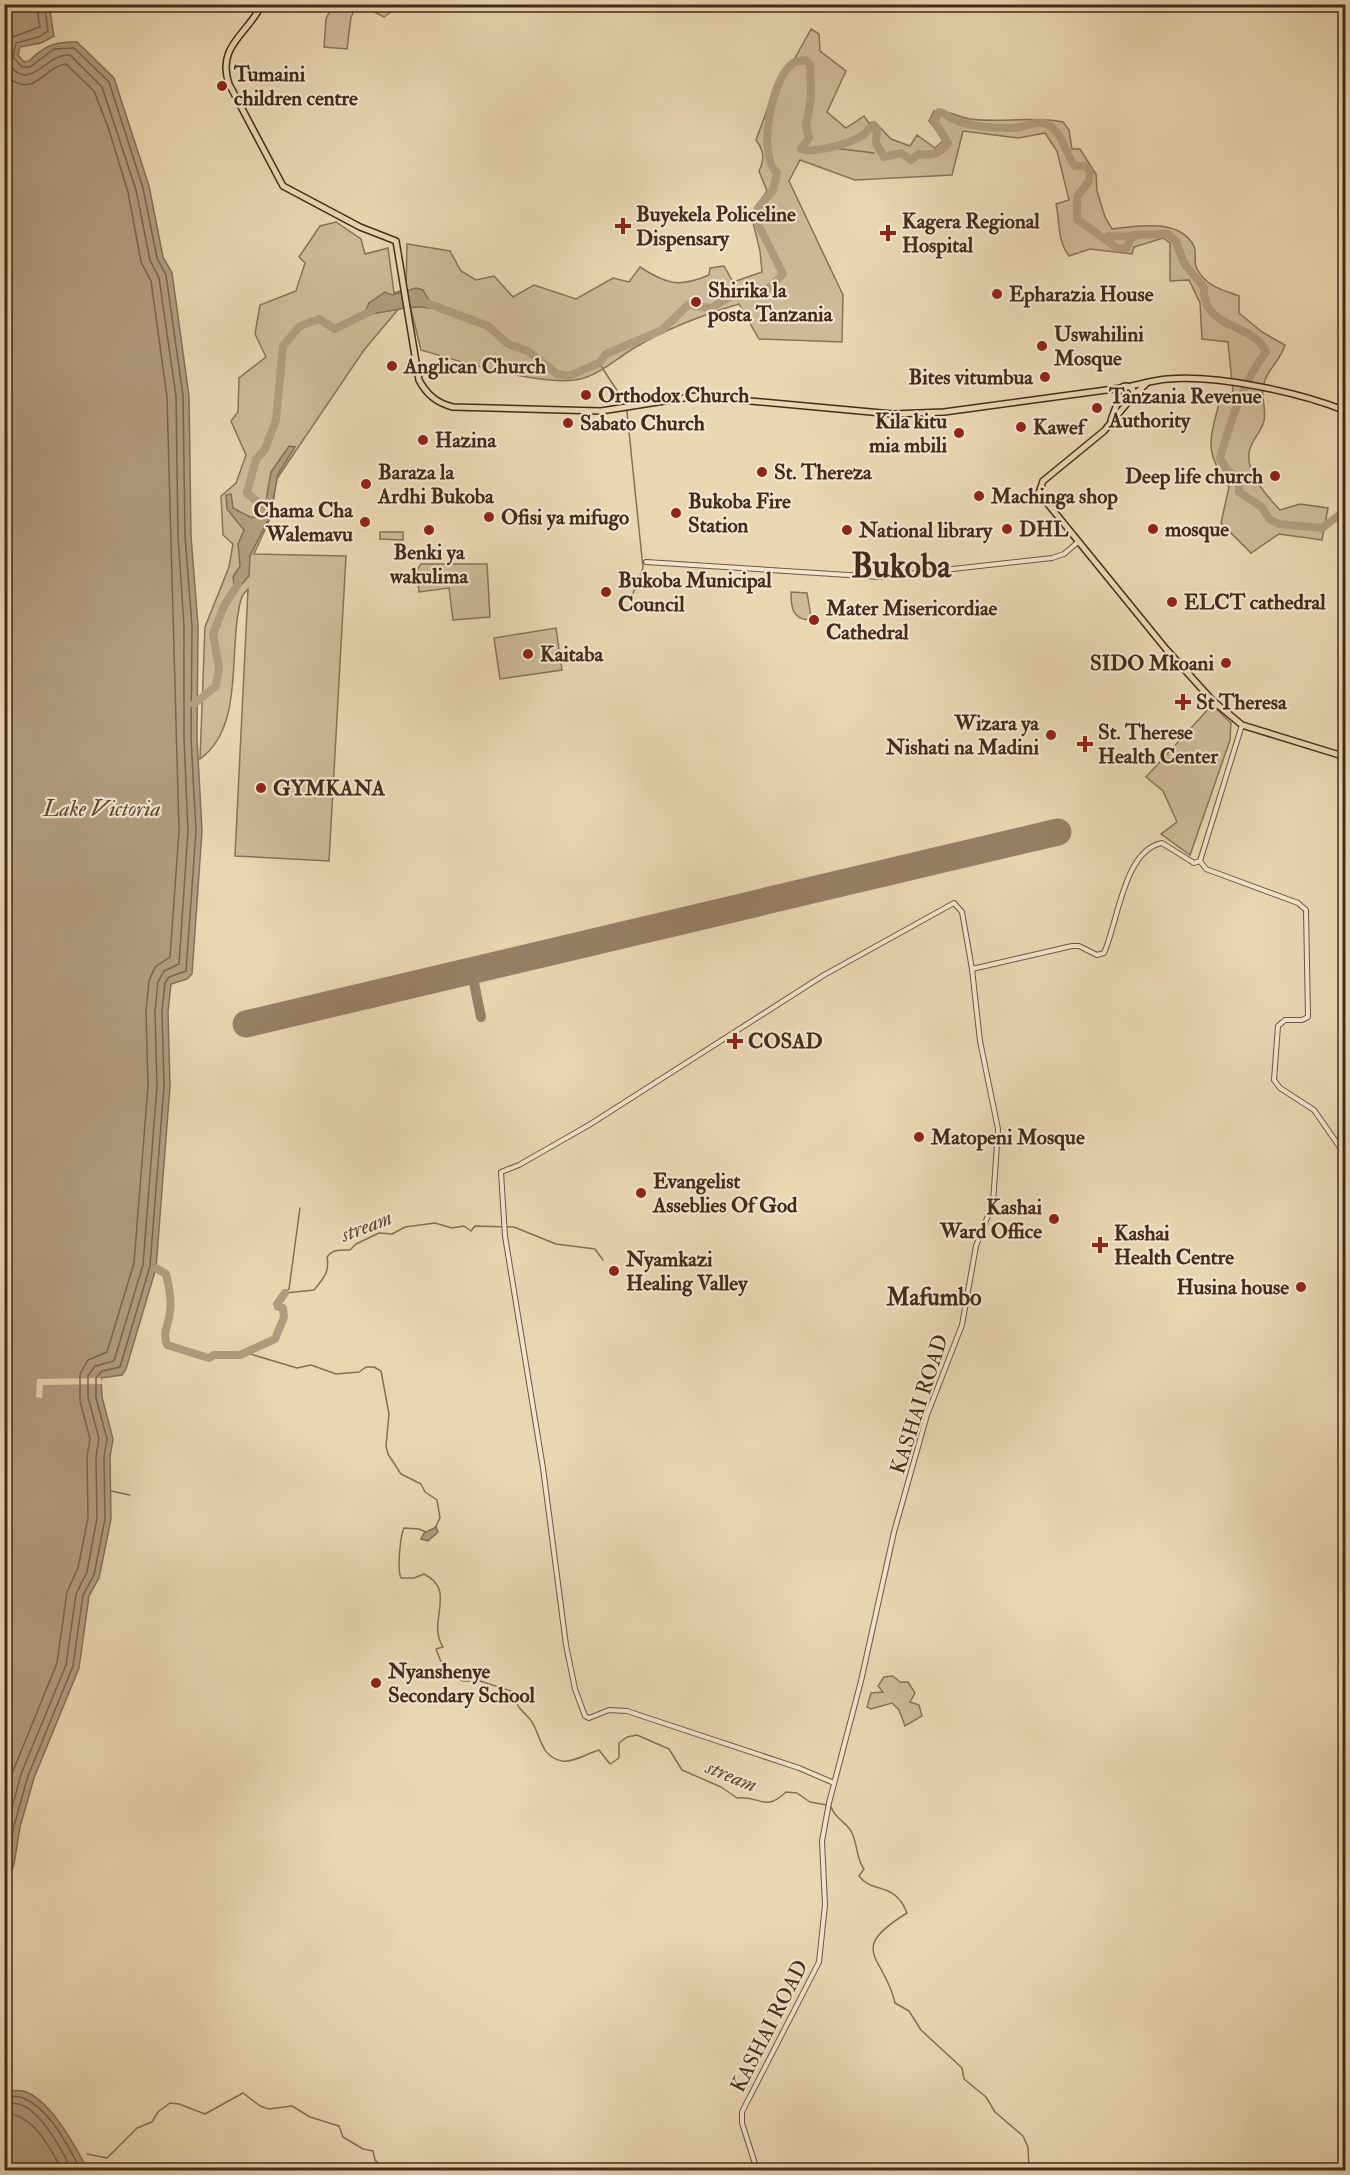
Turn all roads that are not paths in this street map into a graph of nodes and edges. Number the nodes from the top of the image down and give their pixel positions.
1 (262, 4) edge
2 (1149, 382) junction
3 (1124, 387) junction
4 (1109, 389) junction
5 (1119, 397) junction
6 (1131, 398) junction
7 (1346, 411) edge
8 (1108, 427) junction
9 (1078, 542) junction
10 (646, 562) dead end
11 (1242, 725) junction
12 (1346, 757) edge
13 (1200, 861) junction
14 (972, 969) junction
15 (1346, 1156) edge
16 (834, 1783) junction
17 (757, 2170) edge

1 - 4 main road
2 - 3 main road
2 - 6 main road
2 - 7 main road
3 - 4 main road
3 - 5 main road
3 - 6 main road
4 - 5 main road
5 - 6 main road
5 - 8 main road
6 - 8 main road
8 - 9 main road
9 - 10 street
9 - 11 main road
11 - 12 main road
11 - 13 street
13 - 14 street
13 - 15 street
14 - 16 street, KASHAI ROAD
14 - 16 street, KASHAI ROAD
16 - 17 street, KASHAI ROAD

